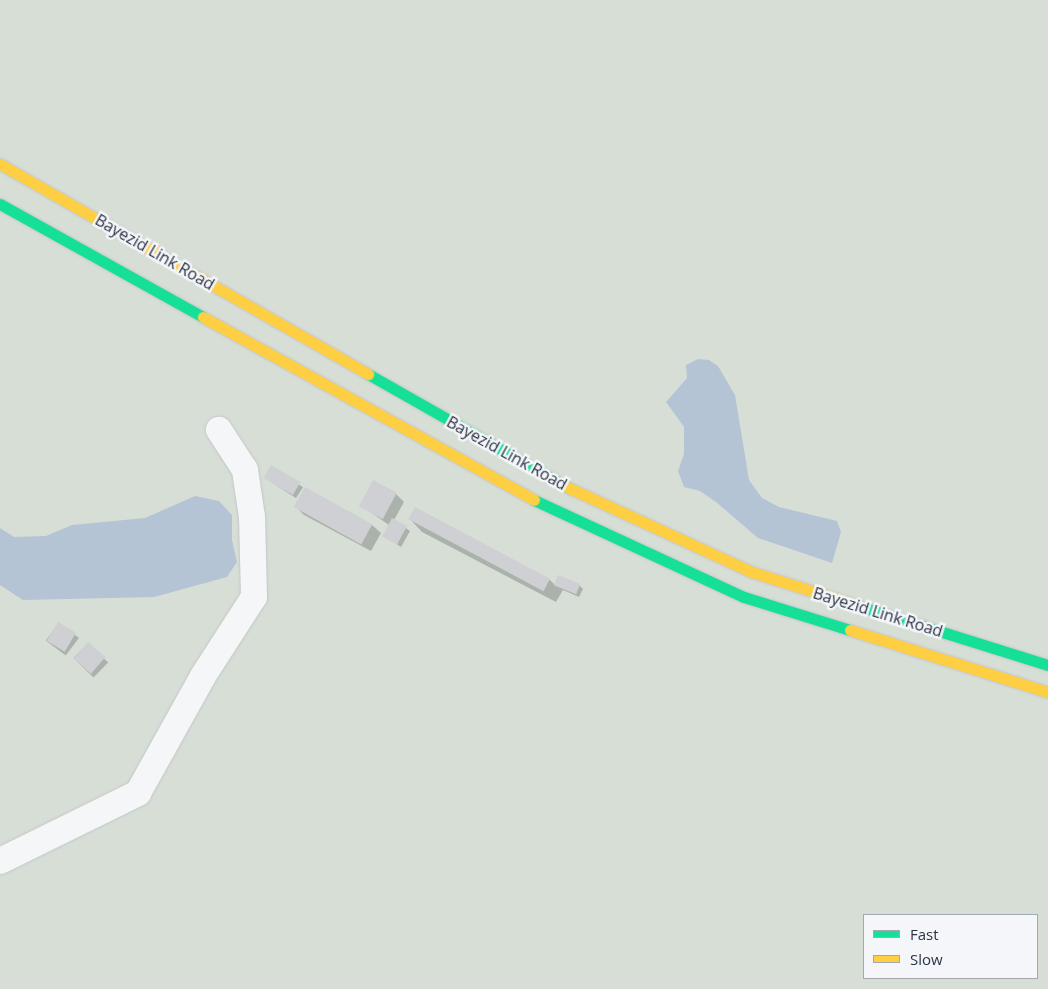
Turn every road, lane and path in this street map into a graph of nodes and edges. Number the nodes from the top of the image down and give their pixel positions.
1 (0, 164) edge
2 (0, 204) edge
3 (219, 430) dead end
4 (1048, 664) edge
5 (1048, 692) edge
6 (0, 861) edge

1 - 4 main road, Bayezid Link Road
2 - 5 main road, Bayezid Link Road
3 - 6 street

